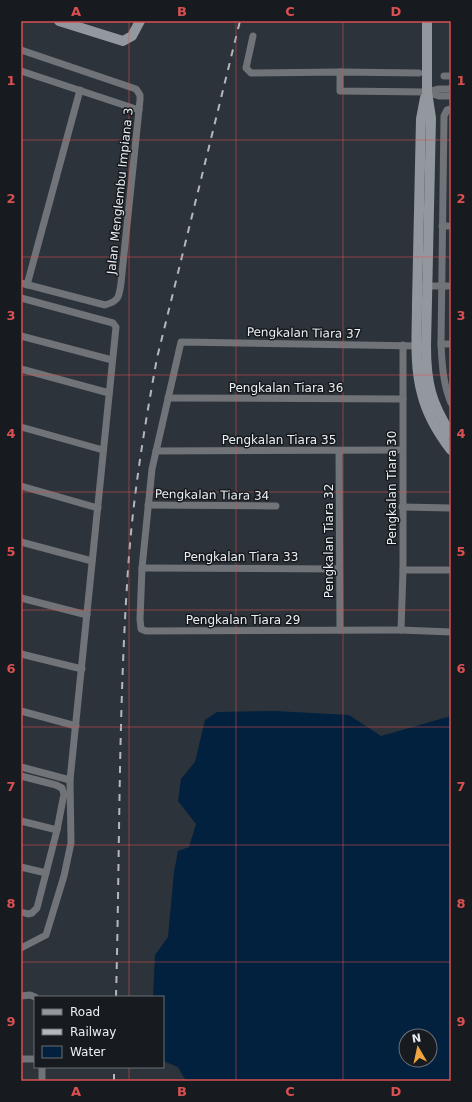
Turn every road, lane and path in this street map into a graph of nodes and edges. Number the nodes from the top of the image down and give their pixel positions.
1 (59, 21) edge
2 (428, 21) edge
3 (138, 25) edge
4 (253, 36) dead end
5 (21, 50) edge
6 (21, 71) edge
7 (340, 72) junction
8 (419, 74) dead end
9 (451, 89) edge
10 (80, 90) junction
11 (427, 92) junction
12 (451, 96) edge
13 (451, 108) edge
14 (139, 110) junction
15 (447, 167) edge
16 (442, 226) junction
17 (451, 226) edge
18 (24, 284) edge
19 (422, 286) junction
20 (442, 286) junction
21 (451, 286) edge
22 (21, 298) edge
23 (21, 336) edge
24 (441, 344) junction
25 (451, 344) edge
26 (403, 345) junction
27 (422, 346) junction
28 (112, 360) junction
29 (21, 369) edge
30 (109, 393) junction
31 (168, 398) junction
32 (403, 399) junction
33 (451, 403) edge
34 (21, 427) edge
35 (451, 434) edge
36 (103, 450) junction
37 (402, 450) junction
38 (451, 450) edge
39 (156, 451) junction
40 (339, 451) junction
41 (21, 486) edge
42 (148, 505) junction
43 (276, 506) dead end
44 (402, 507) junction
45 (98, 508) junction
46 (451, 508) edge
47 (21, 542) edge
48 (92, 561) junction
49 (142, 568) junction
50 (339, 569) junction
51 (403, 570) junction
52 (451, 570) edge
53 (21, 598) edge
54 (87, 615) junction
55 (340, 630) junction
56 (401, 630) junction
57 (451, 632) edge
58 (21, 654) edge
59 (82, 669) junction
60 (21, 710) edge
61 (76, 726) junction
62 (21, 767) edge
63 (21, 776) edge
64 (70, 780) junction
65 (21, 821) edge
66 (57, 830) junction
67 (21, 867) edge
68 (46, 874) junction
69 (21, 912) edge
70 (21, 948) edge
71 (21, 996) edge
72 (34, 997) edge
73 (34, 1058) edge
74 (21, 1059) edge
75 (42, 1068) edge
76 (42, 1081) edge

1 - 3 street
2 - 11 street
4 - 7 street
5 - 14 street, Jalan Menglembu Impiana 3
6 - 10 street
7 - 8 street
7 - 11 street
9 - 11 street
10 - 14 street
10 - 18 street, Jalan Menglembu Impiana 3
11 - 12 street
11 - 19 street
13 - 15 street
14 - 18 street, Jalan Menglembu Impiana 3
15 - 16 street
16 - 17 street
16 - 20 street
19 - 20 street
19 - 27 street
20 - 21 street
20 - 24 street
22 - 28 street
23 - 28 street
24 - 25 street
24 - 33 street
26 - 27 street, Pengkalan Tiara 37
26 - 31 street, Pengkalan Tiara 37
26 - 32 street, Pengkalan Tiara 30
27 - 35 street
27 - 38 street
28 - 30 street
29 - 30 street
30 - 36 street
31 - 32 street, Pengkalan Tiara 36
31 - 39 street
32 - 37 street, Pengkalan Tiara 30
34 - 36 street
36 - 45 street
37 - 40 street, Pengkalan Tiara 35
37 - 44 street, Pengkalan Tiara 30
39 - 40 street, Pengkalan Tiara 35
39 - 42 street
40 - 50 street, Pengkalan Tiara 32
41 - 45 street
42 - 43 street, Pengkalan Tiara 34
42 - 49 street
44 - 46 street
44 - 51 street, Pengkalan Tiara 30
45 - 48 street
47 - 48 street
48 - 54 street
49 - 50 street, Pengkalan Tiara 33
49 - 55 street, Pengkalan Tiara 29
50 - 55 street, Pengkalan Tiara 32
51 - 52 street
51 - 56 street, Pengkalan Tiara 30
53 - 54 street
54 - 59 street
55 - 56 street
56 - 57 street
58 - 59 street
59 - 61 street
60 - 61 street
61 - 64 street
62 - 64 street
63 - 66 street
64 - 70 street
65 - 66 street
66 - 68 street
67 - 68 street
68 - 69 street
71 - 72 street
73 - 74 street
75 - 76 street

